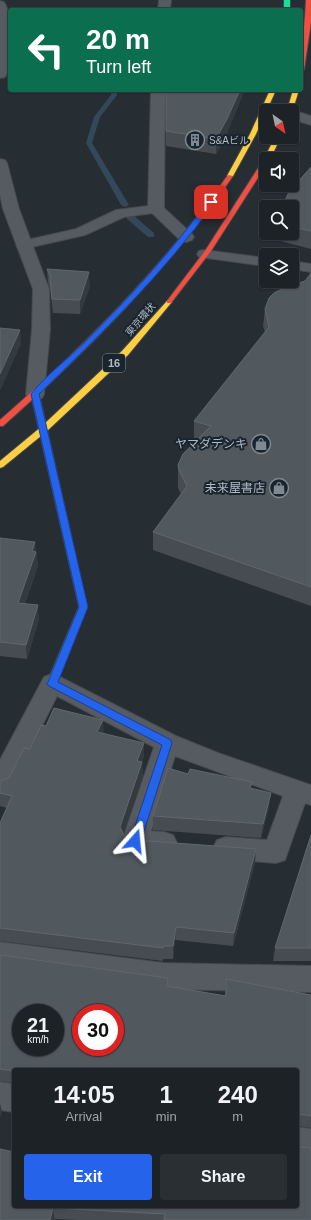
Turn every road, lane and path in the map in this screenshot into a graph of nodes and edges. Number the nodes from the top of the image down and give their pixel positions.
1 (309, 0) edge
2 (5, 13) edge
3 (303, 56) edge
4 (0, 74) edge
5 (158, 92) edge
6 (271, 92) edge
7 (295, 92) edge
8 (292, 104) edge
9 (299, 116) edge
10 (310, 119) edge
11 (0, 163) edge
12 (259, 171) edge
13 (5, 209) edge
14 (156, 209) junction
15 (186, 236) junction
16 (23, 245) junction
17 (204, 254) junction
18 (259, 261) edge
19 (299, 266) edge
20 (311, 268) edge
21 (35, 394) junction
22 (0, 424) edge
23 (44, 429) junction
24 (0, 466) edge
25 (52, 684) junction
26 (167, 743) junction
27 (0, 784) edge
28 (304, 793) edge
29 (0, 954) edge
30 (311, 979) edge
31 (0, 1096) edge
32 (12, 1098) edge
33 (299, 1142) edge
34 (311, 1144) edge

1 - 3 main road
2 - 4 street
5 - 14 street
6 - 15 main road, 東京環状
7 - 8 main road
9 - 10 street
11 - 13 street
12 - 17 main road, 東京環状 / 16
13 - 16 street
14 - 15 street
14 - 16 lane
15 - 21 main road, 東京環状
16 - 21 street
17 - 18 lane
17 - 23 main road, 東京環状 / 16
19 - 20 lane
21 - 22 main road, 東京環状
21 - 23 main road
23 - 24 main road, 東京環状 / 16
23 - 25 main road
25 - 26 street
25 - 27 street
26 - 28 street
26 - 28 street
29 - 30 street
31 - 32 street
33 - 34 street

